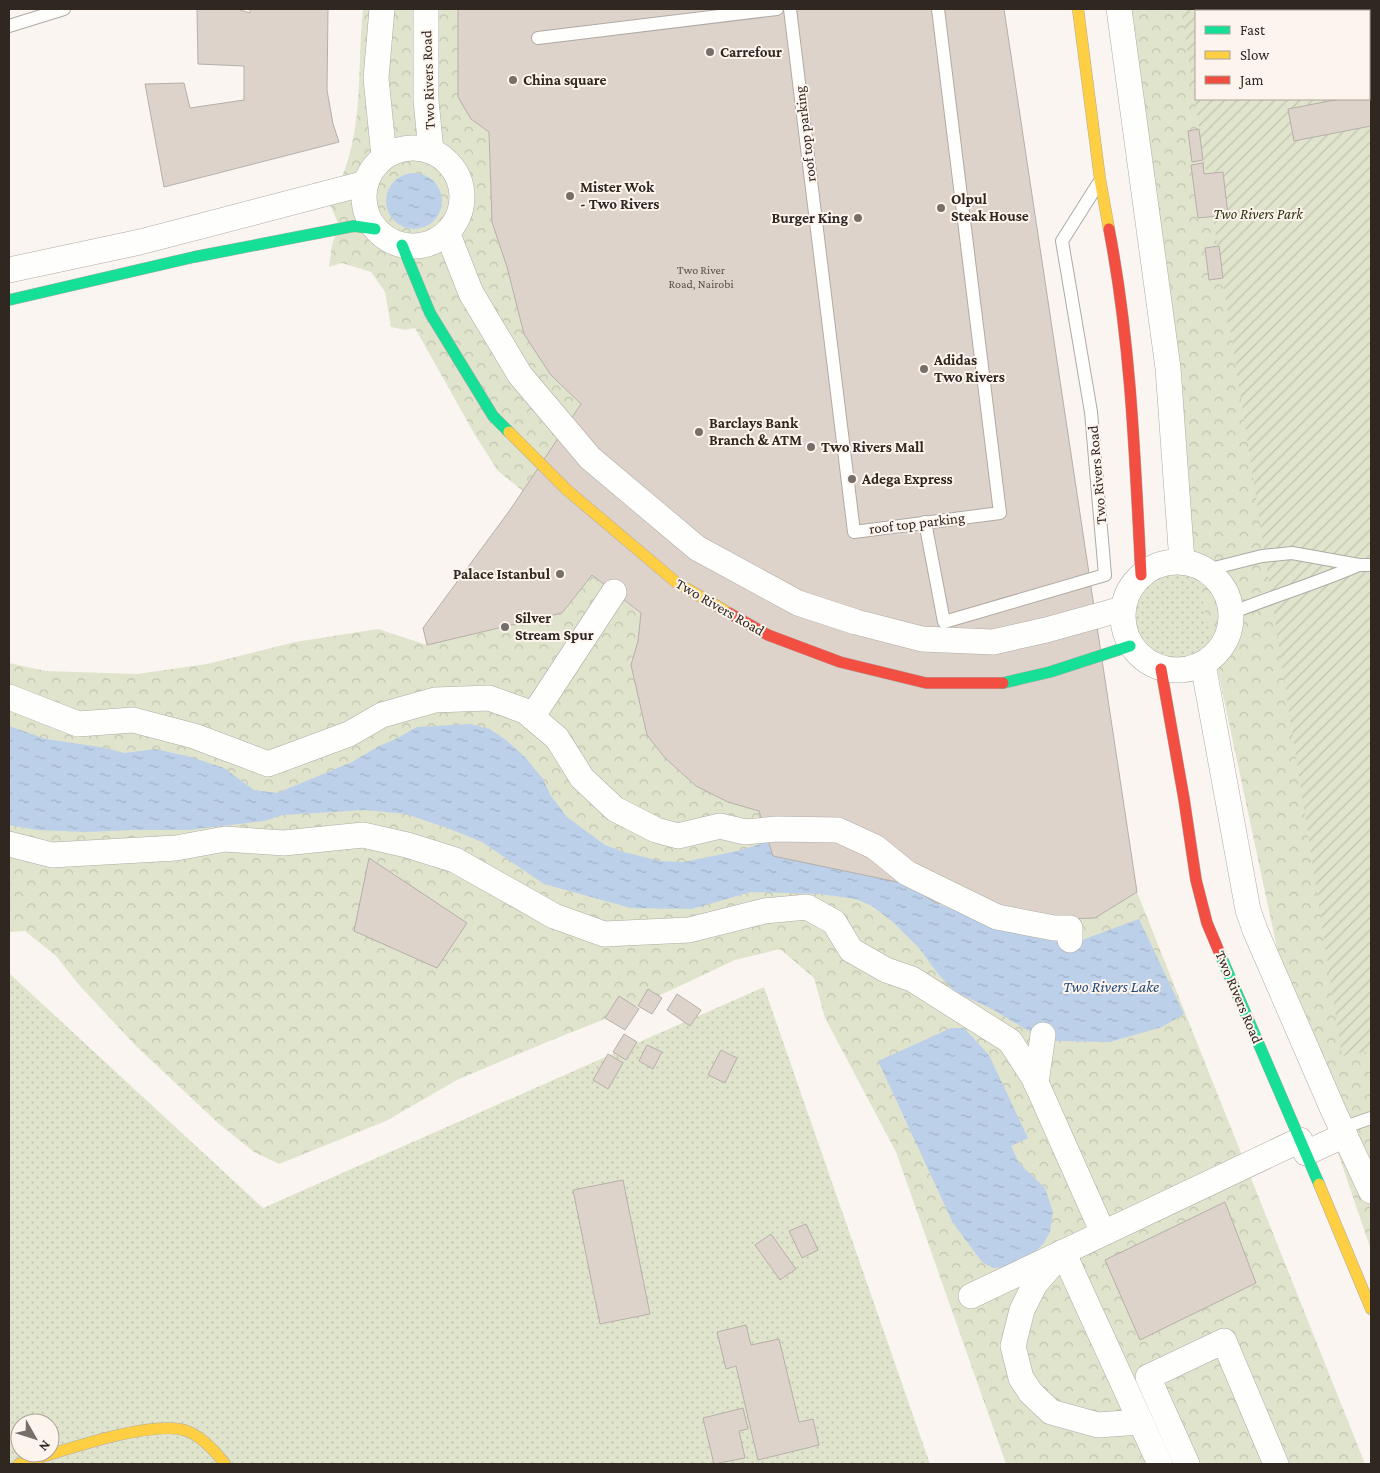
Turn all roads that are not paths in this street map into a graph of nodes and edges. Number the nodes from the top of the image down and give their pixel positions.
1 (64, 9) edge
2 (382, 9) edge
3 (426, 9) edge
4 (777, 9) edge
5 (790, 9) edge
6 (938, 9) edge
7 (1119, 9) edge
8 (1074, 12) edge
9 (1081, 25) joint
10 (9, 26) edge
11 (538, 38) dead end
12 (431, 151) junction
13 (384, 157) junction
14 (1100, 179) junction
15 (366, 183) junction
16 (375, 229) junction
17 (447, 232) junction
18 (402, 245) junction
19 (9, 270) edge
20 (9, 300) edge
21 (925, 522) junction
22 (1182, 562) junction
23 (1365, 565) edge
24 (1206, 570) junction
25 (1141, 575) junction
26 (614, 592) dead end
27 (1122, 609) junction
28 (1231, 613) junction
29 (1130, 646) junction
30 (1204, 664) junction
31 (1161, 669) junction
32 (9, 697) edge
33 (532, 717) junction
34 (9, 844) edge
35 (1070, 940) dead end
36 (1043, 1035) dead end
37 (1036, 1083) junction
38 (1371, 1118) edge
39 (1344, 1132) junction
40 (1303, 1147) junction
41 (1371, 1191) edge
42 (1103, 1233) junction
43 (1063, 1252) junction
44 (971, 1296) dead end
45 (1371, 1310) edge
46 (1140, 1422) junction
47 (19, 1464) edge
48 (225, 1464) edge
49 (1160, 1464) edge
50 (1187, 1464) edge
51 (1276, 1464) edge

1 - 10 lane
2 - 13 street
3 - 12 street, Two Rivers Road
4 - 11 lane
5 - 21 lane, roof top parking
6 - 21 lane, roof top parking
7 - 22 street
8 - 9 lane
9 - 14 street
12 - 13 street
12 - 17 street
13 - 15 street
14 - 21 lane, Two Rivers Road
14 - 25 street
15 - 16 street
15 - 19 street
16 - 18 street
16 - 20 street
17 - 18 street
17 - 27 street
18 - 29 street, Two Rivers Road
22 - 24 street
22 - 25 street
23 - 24 lane
23 - 28 lane
24 - 28 street
25 - 27 street
26 - 33 street
27 - 29 street
28 - 30 street
29 - 31 street
30 - 31 street
30 - 39 street
31 - 40 street, Two Rivers Road
32 - 33 street
33 - 35 street
34 - 37 street
36 - 37 street
37 - 42 street
38 - 39 lane
39 - 40 street
39 - 41 street
40 - 42 street
40 - 45 street, Two Rivers Road
42 - 43 street
43 - 44 street
43 - 46 street
43 - 46 street
46 - 49 street
47 - 48 street
50 - 51 street

